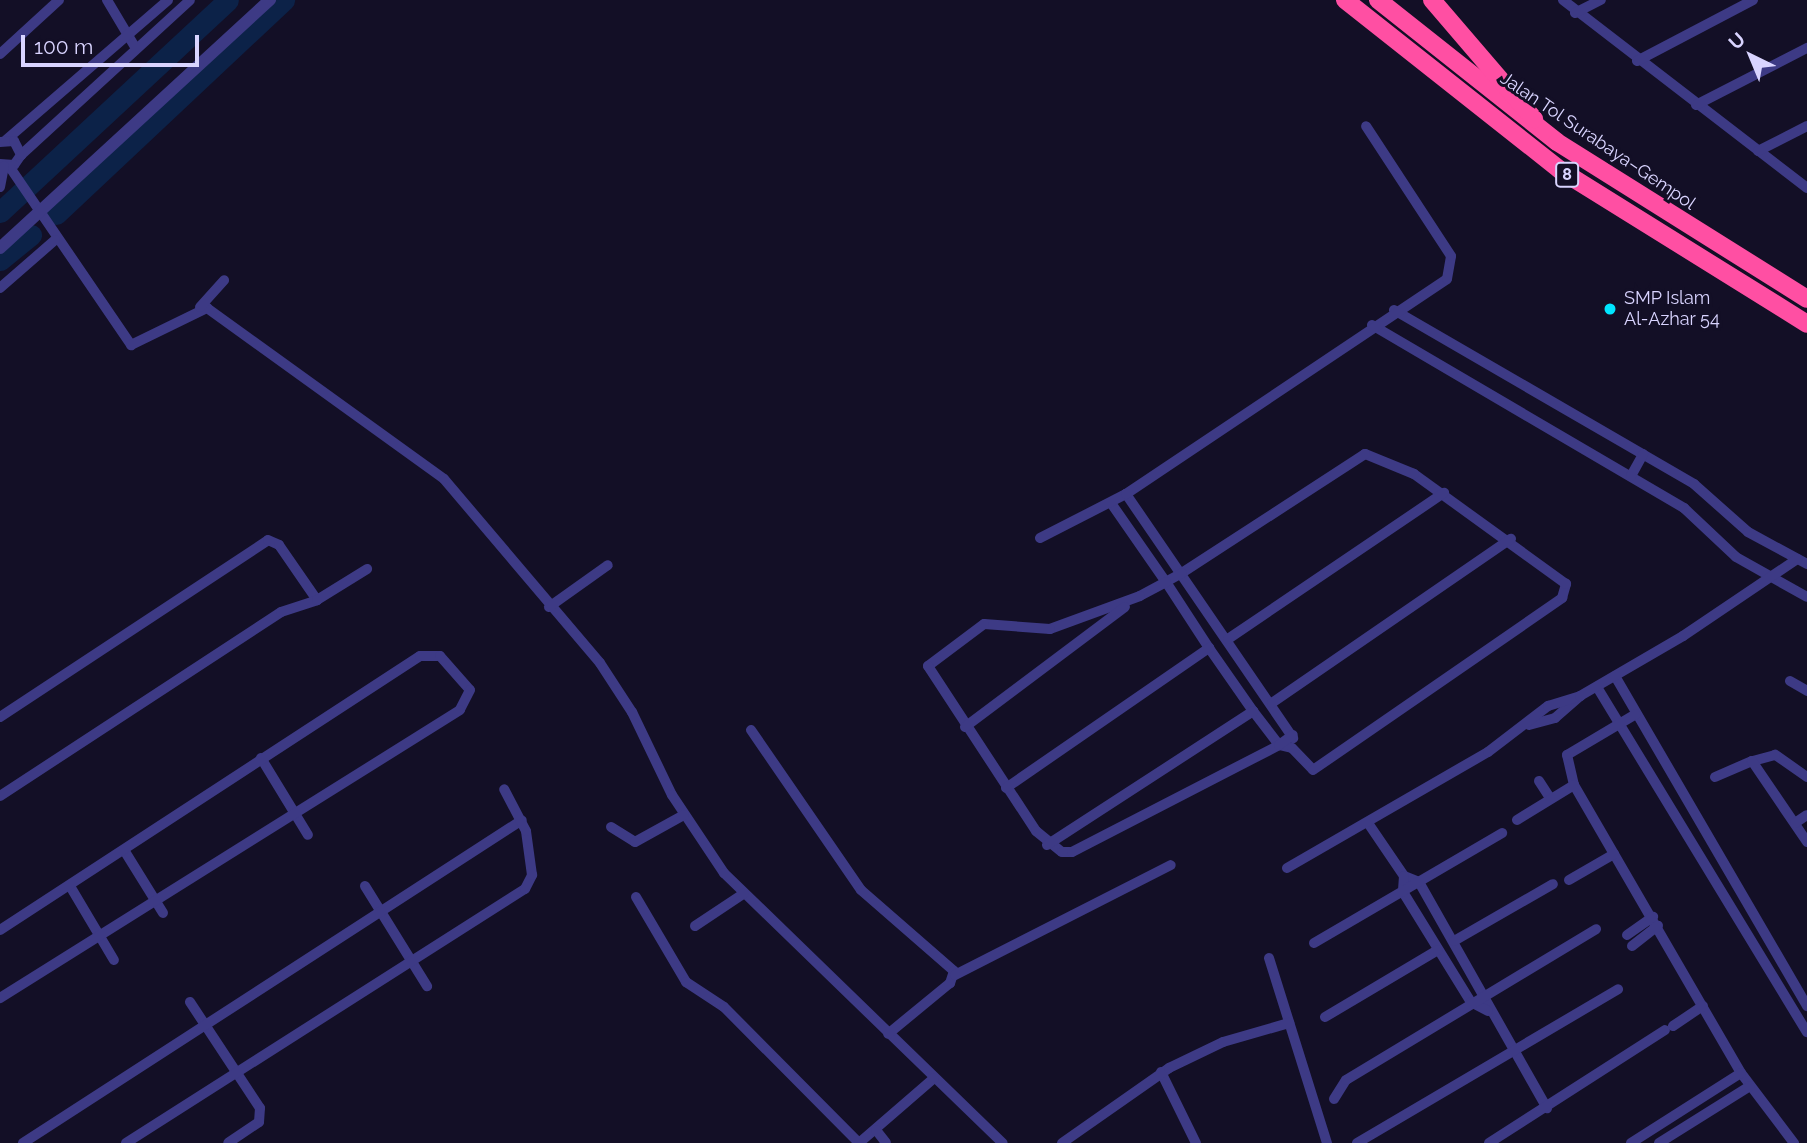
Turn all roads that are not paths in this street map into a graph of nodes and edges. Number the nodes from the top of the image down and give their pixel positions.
1 (59, 0) edge
2 (107, 0) edge
3 (168, 0) edge
4 (190, 0) edge
5 (270, 0) edge
6 (1345, 0) edge
7 (1378, 0) edge
8 (1432, 0) edge
9 (1563, 0) edge
10 (1601, 0) edge
11 (1752, 0) edge
12 (1575, 13) junction
13 (128, 35) junction
14 (135, 47) junction
15 (1807, 48) edge
16 (0, 54) edge
17 (1637, 61) junction
18 (1696, 106) junction
19 (1366, 126) dead end
20 (1807, 126) edge
21 (1538, 127) junction
22 (3, 141) edge
23 (1758, 151) junction
24 (21, 155) junction
25 (4, 165) edge
26 (0, 187) edge
27 (1807, 188) edge
28 (35, 211) junction
29 (55, 240) junction
30 (0, 248) edge
31 (224, 280) dead end
32 (0, 288) edge
33 (1807, 299) edge
34 (200, 307) junction
35 (1394, 310) junction
36 (1807, 324) edge
37 (1372, 325) junction
38 (1643, 454) junction
39 (1631, 476) junction
40 (1444, 493) junction
41 (1126, 494) junction
42 (1111, 503) junction
43 (1040, 538) dead end
44 (1511, 539) junction
45 (1797, 559) junction
46 (1807, 564) edge
47 (608, 565) dead end
48 (368, 569) dead end
49 (1182, 573) junction
50 (1773, 578) junction
51 (1166, 582) junction
52 (1140, 597) junction
53 (1807, 597) edge
54 (317, 600) junction
55 (549, 607) junction
56 (1228, 639) junction
57 (1209, 648) junction
58 (1251, 673) junction
59 (1615, 676) junction
60 (1790, 681) dead end
61 (1235, 684) junction
62 (1597, 687) junction
63 (1807, 691) edge
64 (1272, 703) junction
65 (1253, 711) junction
66 (1636, 714) junction
67 (0, 717) edge
68 (1619, 724) junction
69 (965, 727) junction
70 (751, 730) dead end
71 (1293, 735) junction
72 (1279, 745) junction
73 (1292, 748) junction
74 (261, 758) junction
75 (1752, 761) junction
76 (1715, 777) dead end
77 (1807, 777) edge
78 (1539, 781) dead end
79 (1574, 785) junction
80 (1006, 788) junction
81 (504, 789) dead end
82 (0, 796) edge
83 (1550, 798) junction
84 (292, 810) junction
85 (684, 815) junction
86 (1807, 815) edge
87 (522, 820) junction
88 (1517, 820) dead end
89 (1368, 823) junction
90 (1796, 823) junction
91 (611, 827) dead end
92 (1502, 833) dead end
93 (308, 835) dead end
94 (1807, 842) edge
95 (1047, 845) junction
96 (124, 850) junction
97 (1614, 854) junction
98 (1171, 865) dead end
99 (1287, 868) dead end
100 (1404, 876) junction
101 (1569, 880) dead end
102 (1419, 882) junction
103 (1553, 884) dead end
104 (70, 886) junction
105 (365, 886) dead end
106 (1403, 892) junction
107 (743, 894) junction
108 (636, 897) dead end
109 (154, 900) junction
110 (379, 910) junction
111 (163, 913) dead end
112 (1656, 922) junction
113 (695, 926) dead end
114 (1596, 929) dead end
115 (0, 930) edge
116 (1628, 935) dead end
117 (100, 937) junction
118 (1454, 941) junction
119 (1314, 943) dead end
120 (1632, 946) dead end
121 (1438, 950) junction
122 (1269, 958) dead end
123 (114, 960) dead end
124 (411, 960) junction
125 (955, 975) junction
126 (427, 986) dead end
127 (1618, 989) dead end
128 (1487, 992) junction
129 (0, 998) edge
130 (190, 1002) dead end
131 (1471, 1003) junction
132 (1703, 1006) junction
133 (1807, 1006) edge
134 (1488, 1011) junction
135 (1325, 1017) dead end
136 (1289, 1023) junction
137 (204, 1024) junction
138 (1807, 1032) edge
139 (888, 1034) junction
140 (1513, 1051) junction
141 (1161, 1072) junction
142 (1741, 1073) junction
143 (235, 1074) junction
144 (934, 1079) junction
145 (1750, 1086) junction
146 (1334, 1099) dead end
147 (1547, 1108) junction
148 (876, 1130) junction
149 (23, 1143) edge
150 (126, 1143) edge
151 (228, 1143) edge
152 (859, 1143) edge
153 (886, 1143) edge
154 (1003, 1143) edge
155 (1062, 1143) edge
156 (1196, 1143) edge
157 (1327, 1143) edge
158 (1357, 1143) edge
159 (1489, 1143) edge
160 (1631, 1143) edge
161 (1659, 1143) edge
162 (1794, 1143) edge

1 - 16 street
2 - 13 street
3 - 13 street
4 - 14 street
5 - 28 street
6 - 36 highway, 8
7 - 21 highway, Jalan Tol Surabaya–Gempol / 8
8 - 21 highway
9 - 12 street
10 - 12 street
11 - 17 street
12 - 17 street
13 - 14 street
13 - 22 street
14 - 24 street
15 - 18 street
17 - 18 street
18 - 23 street
19 - 35 street
20 - 23 street
21 - 33 highway, Jalan Tol Surabaya–Gempol / 8
22 - 24 street
23 - 27 street
24 - 25 street
25 - 26 street
25 - 28 street
28 - 29 street
28 - 30 street
29 - 32 street
29 - 34 street
31 - 34 street
34 - 55 street
35 - 37 street
35 - 38 street
37 - 39 street
37 - 41 street
38 - 39 street
38 - 45 street
39 - 50 street
40 - 44 street
40 - 49 street
40 - 56 street
41 - 42 street
41 - 49 street
42 - 43 street
42 - 51 street
44 - 64 street
44 - 73 street
45 - 46 street
45 - 50 street
47 - 55 street
48 - 54 street
49 - 51 street
49 - 56 street
50 - 53 street
50 - 59 street
51 - 52 street
51 - 57 street
52 - 69 street
52 - 69 street
54 - 67 street
54 - 82 street
55 - 85 street
56 - 58 street
57 - 61 street
57 - 80 street
58 - 61 street
58 - 64 street
59 - 62 street
59 - 66 street
60 - 63 street
61 - 65 street
62 - 68 street
62 - 89 street
64 - 71 street
65 - 72 street
65 - 95 street
66 - 68 street
66 - 133 street
68 - 79 street
68 - 138 street
69 - 80 street
70 - 125 street
71 - 72 street
71 - 73 street
72 - 73 street
72 - 95 street
74 - 84 street
74 - 84 street
74 - 96 street
75 - 76 street
75 - 77 street
75 - 90 street
78 - 83 street
79 - 83 street
79 - 97 street
80 - 95 street
81 - 87 street
83 - 88 street
84 - 93 street
84 - 109 street
85 - 91 street
85 - 107 street
86 - 90 street
87 - 110 street
87 - 124 street
89 - 99 street
89 - 100 street
90 - 94 street
92 - 102 street
96 - 104 street
96 - 109 street
97 - 101 street
97 - 112 street
98 - 125 street
100 - 102 street
100 - 106 street
102 - 106 street
102 - 118 street
103 - 118 street
104 - 115 street
104 - 117 street
105 - 110 street
106 - 119 street
106 - 121 street
107 - 113 street
107 - 139 street
108 - 152 street
109 - 111 street
109 - 117 street
110 - 124 street
110 - 137 street
112 - 116 street
112 - 120 street
112 - 132 street
114 - 128 street
117 - 123 street
117 - 129 street
118 - 128 street
121 - 131 street
121 - 135 street
122 - 136 street
124 - 126 street
124 - 143 street
125 - 139 street
127 - 140 street
128 - 131 street
128 - 134 street
130 - 137 street
131 - 134 street
131 - 146 street
132 - 142 street
132 - 147 street
134 - 140 street
136 - 141 street
136 - 157 street
137 - 143 street
137 - 149 street
139 - 144 street
140 - 147 street
140 - 158 street
141 - 155 street
141 - 156 street
142 - 145 street
142 - 160 street
143 - 150 street
143 - 151 street
144 - 148 street
144 - 154 street
145 - 161 street
145 - 162 street
147 - 159 street
148 - 152 street
148 - 153 street

